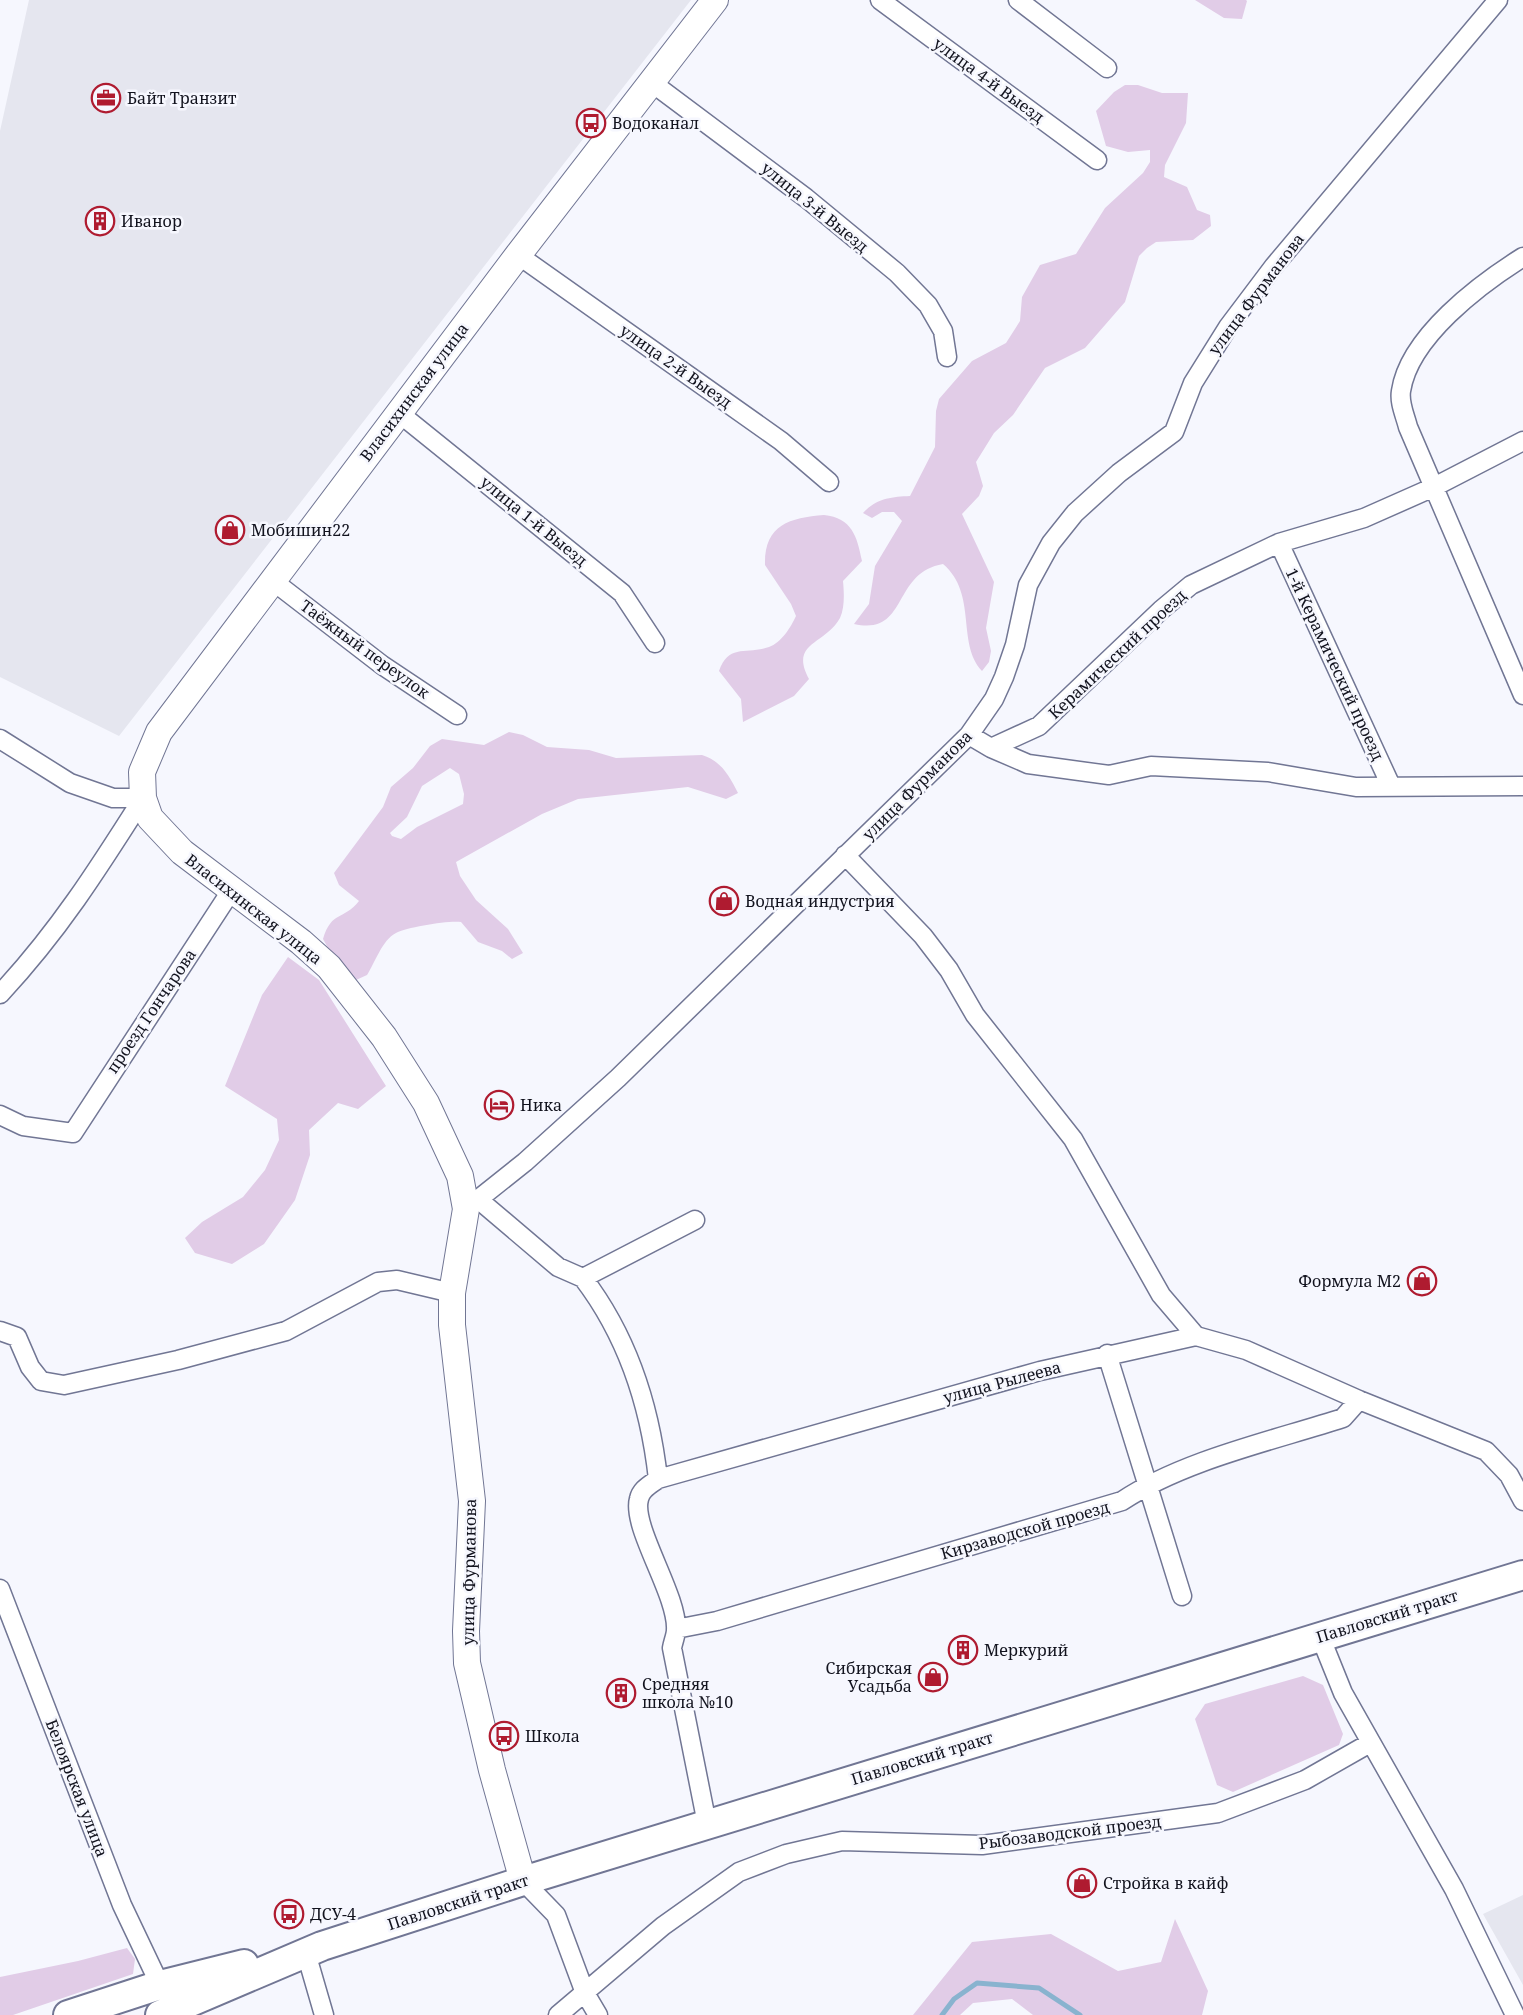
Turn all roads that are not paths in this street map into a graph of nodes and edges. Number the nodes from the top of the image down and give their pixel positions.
1 (715, 0) edge
2 (880, 0) edge
3 (1018, 0) edge
4 (1498, 0) edge
5 (1107, 68) dead end
6 (651, 82) junction
7 (1097, 159) dead end
8 (518, 255) junction
9 (1523, 257) edge
10 (947, 357) dead end
11 (399, 413) junction
12 (1523, 441) edge
13 (829, 482) dead end
14 (1434, 487) junction
15 (1279, 543) junction
16 (273, 582) junction
17 (655, 643) dead end
18 (1523, 695) edge
19 (457, 715) dead end
20 (969, 735) junction
21 (0, 738) edge
22 (991, 748) junction
23 (1391, 786) junction
24 (1523, 786) edge
25 (143, 798) junction
26 (845, 855) junction
27 (231, 891) junction
28 (0, 994) edge
29 (0, 1115) edge
30 (473, 1205) junction
31 (695, 1220) dead end
32 (583, 1278) junction
33 (452, 1293) junction
34 (0, 1331) edge
35 (1196, 1336) junction
36 (1107, 1354) junction
37 (1359, 1400) junction
38 (657, 1479) junction
39 (1149, 1483) junction
40 (1523, 1501) edge
41 (1523, 1575) edge
42 (0, 1589) edge
43 (1182, 1596) dead end
44 (676, 1629) junction
45 (1320, 1636) junction
46 (1370, 1743) junction
47 (707, 1824) junction
48 (523, 1881) junction
49 (314, 1950) junction
50 (160, 1985) junction
51 (585, 1993) junction
52 (68, 2015) edge
53 (160, 2015) edge
54 (324, 2015) edge
55 (558, 2015) edge
56 (598, 2015) edge
57 (1515, 2015) edge

1 - 6 street, Власихинская улица
2 - 7 street, улица 4-й Выезд
3 - 5 street
4 - 20 street, улица Фурманова
6 - 8 street, Власихинская улица
6 - 10 street, улица 3-й Выезд
8 - 11 street, Власихинская улица
8 - 13 street, улица 2-й Выезд
9 - 14 street
11 - 16 street, Власихинская улица
11 - 17 street, улица 1-й Выезд
12 - 14 street, Керамический проезд
14 - 15 street, Керамический проезд
14 - 18 street
15 - 22 street, Керамический проезд
15 - 23 street, 1-й Керамический проезд
16 - 19 street, Таёжный переулок
16 - 25 street, Власихинская улица
20 - 22 street
20 - 26 street, улица Фурманова
21 - 25 street
22 - 23 street
23 - 24 street
25 - 27 street, Власихинская улица
25 - 28 street
26 - 30 street, улица Фурманова
26 - 35 street
27 - 29 street, проезд Гончарова
27 - 30 street, Власихинская улица
30 - 32 street
30 - 33 street, улица Фурманова
31 - 32 street
32 - 38 street
33 - 34 street
33 - 48 street, улица Фурманова
35 - 36 street, улица Рылеева
35 - 37 street, улица Рылеева
36 - 38 street, улица Рылеева
36 - 39 street
37 - 39 street, Кирзаводской проезд
37 - 40 street, улица Рылеева
38 - 44 street
39 - 43 street
39 - 44 street, Кирзаводской проезд
41 - 45 main road, Павловский тракт
42 - 50 street, Белоярская улица
44 - 47 street
45 - 46 street
45 - 47 main road, Павловский тракт
46 - 51 street, Рыбозаводской проезд
46 - 57 street
47 - 48 main road, Павловский тракт
48 - 49 main road, Павловский тракт
48 - 51 street
49 - 50 main road, Павловский тракт
49 - 53 main road, Павловский тракт
49 - 54 street
50 - 52 main road, Павловский тракт
51 - 55 street, Рыбозаводской проезд
51 - 56 street

